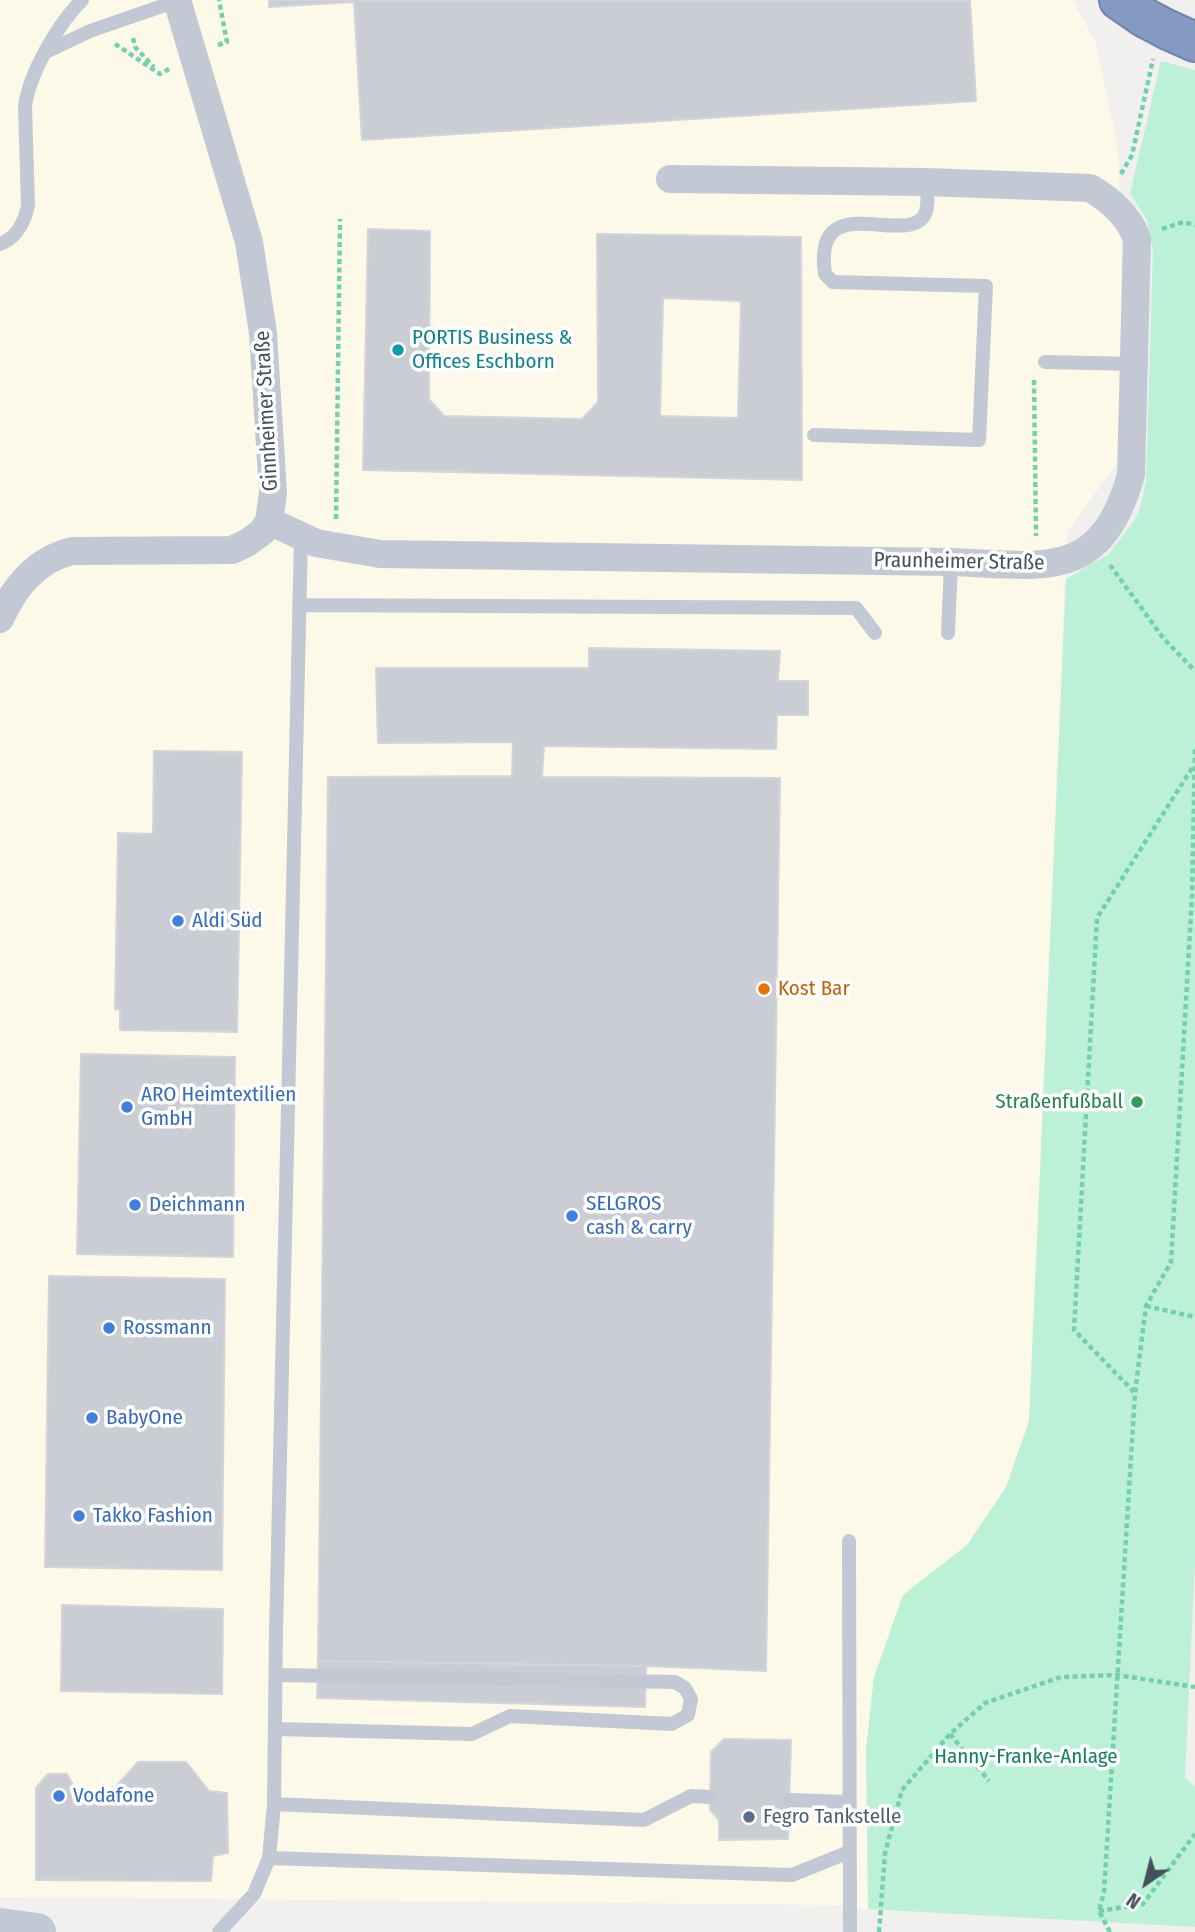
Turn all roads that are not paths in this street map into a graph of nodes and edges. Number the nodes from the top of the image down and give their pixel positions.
1 (82, 0) edge
2 (177, 1) edge
3 (46, 52) junction
4 (670, 179) dead end
5 (927, 182) junction
6 (0, 244) edge
7 (1045, 362) road end
8 (1134, 364) junction
9 (814, 435) dead end
10 (269, 521) junction
11 (301, 537) junction
12 (951, 562) junction
13 (299, 605) junction
14 (0, 620) edge
15 (948, 632) dead end
16 (875, 633) dead end
17 (849, 1541) dead end
18 (276, 1675) junction
19 (275, 1729) junction
20 (710, 1797) dead end
21 (789, 1800) dead end
22 (848, 1802) junction
23 (274, 1804) junction
24 (849, 1852) junction
25 (269, 1858) junction
26 (0, 1927) edge
27 (37, 1932) edge
28 (219, 1932) edge
29 (850, 1932) edge

1 - 3 lane
2 - 3 lane
2 - 10 street, Ginnheimer Straße
3 - 6 lane
4 - 5 street
5 - 8 street, Praunheimer Straße
5 - 9 lane
7 - 8 lane
8 - 12 street, Praunheimer Straße
10 - 11 street, Praunheimer Straße
10 - 14 street, Ginnheimer Straße
11 - 12 street, Praunheimer Straße
11 - 13 lane
12 - 15 lane
13 - 16 lane
13 - 18 lane
17 - 22 lane
18 - 19 lane
18 - 19 lane
19 - 23 lane
20 - 23 lane
21 - 22 lane
22 - 24 lane
23 - 25 lane
24 - 25 lane
24 - 29 lane
25 - 28 lane
26 - 27 street

